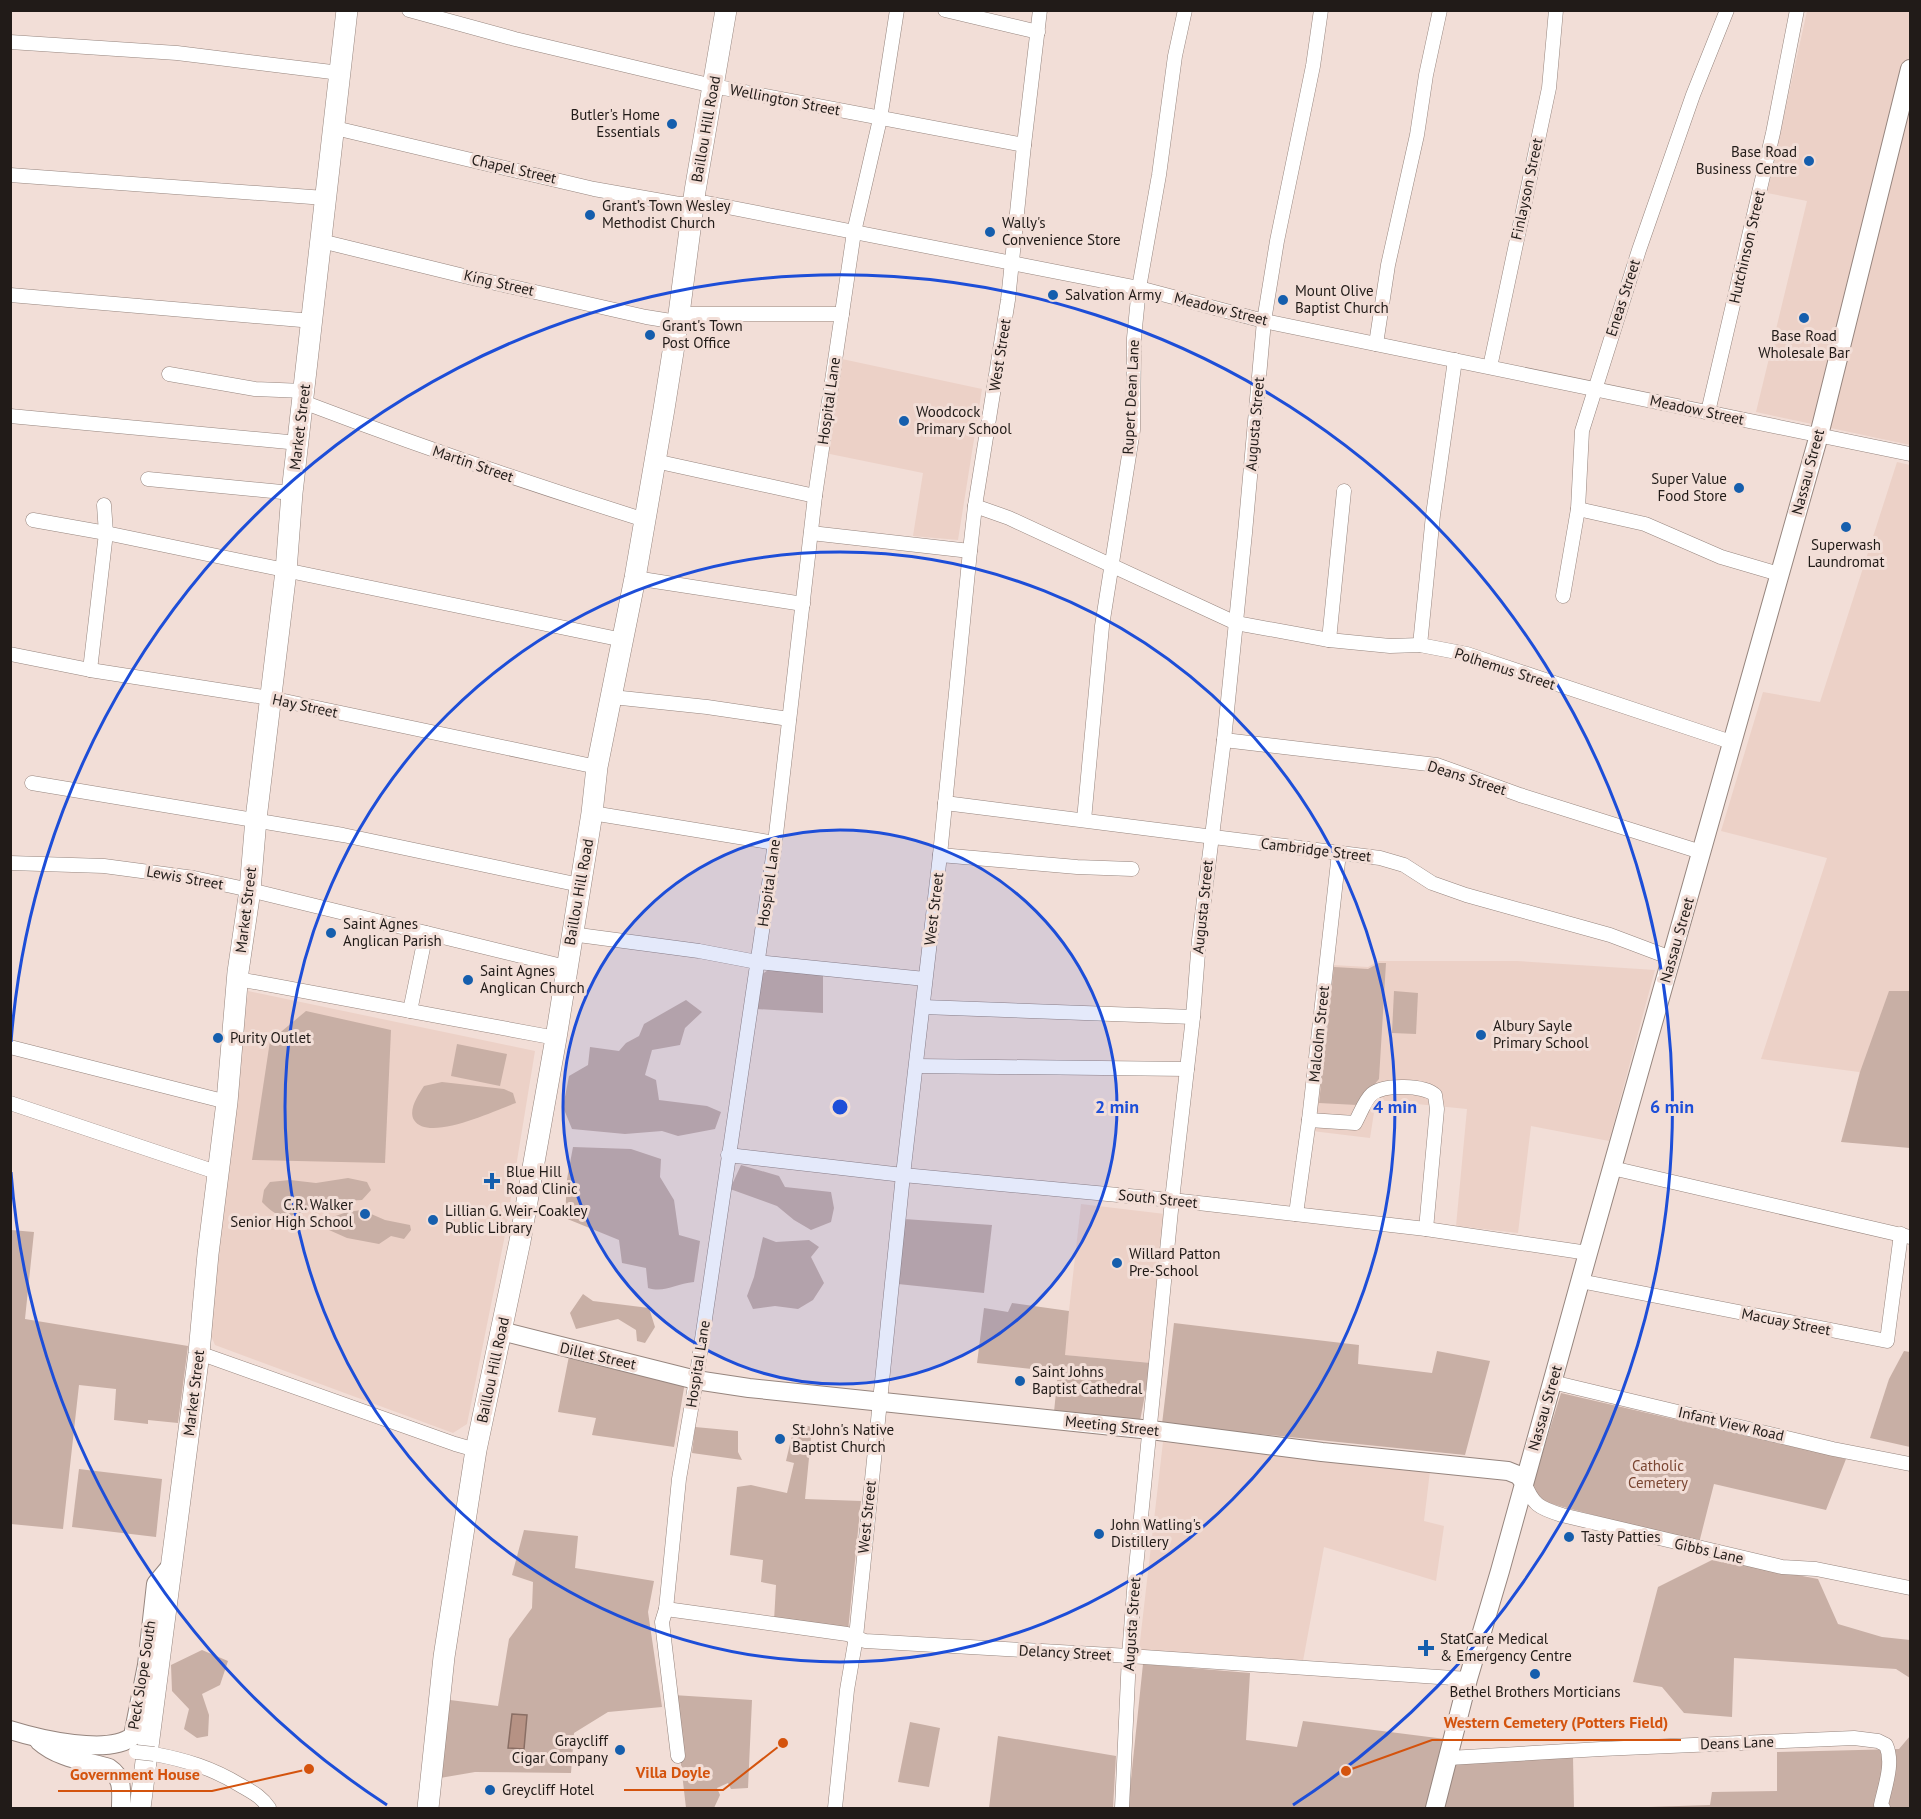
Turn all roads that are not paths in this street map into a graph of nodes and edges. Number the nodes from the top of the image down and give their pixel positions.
1 (347, 10) edge
2 (409, 10) edge
3 (726, 10) edge
4 (897, 10) edge
5 (945, 10) edge
6 (1040, 10) edge
7 (1185, 10) edge
8 (1321, 10) edge
9 (1440, 10) edge
10 (1556, 10) edge
11 (1727, 10) edge
12 (1797, 10) edge
13 (1038, 32) junction
14 (10, 42) edge
15 (1911, 69) edge
16 (340, 73) junction
17 (713, 86) junction
18 (879, 119) junction
19 (335, 128) junction
20 (1024, 145) junction
21 (10, 175) edge
22 (325, 198) junction
23 (693, 204) junction
24 (854, 232) junction
25 (321, 241) junction
26 (1013, 263) junction
27 (1139, 288) junction
28 (10, 296) edge
29 (842, 314) junction
30 (678, 318) junction
31 (313, 321) junction
32 (1264, 321) junction
33 (1376, 344) junction
34 (1455, 360) junction
35 (1490, 367) junction
36 (169, 374) dead end
37 (1594, 388) junction
38 (304, 396) junction
39 (1708, 412) junction
40 (10, 416) edge
41 (1819, 435) junction
42 (298, 443) junction
43 (1911, 454) edge
44 (655, 461) junction
45 (148, 479) dead end
46 (1344, 490) dead end
47 (292, 493) junction
48 (815, 496) junction
49 (104, 505) dead end
50 (975, 506) junction
51 (1578, 509) junction
52 (33, 520) dead end
53 (645, 520) junction
54 (106, 533) junction
55 (812, 533) junction
56 (970, 551) junction
57 (1112, 567) junction
58 (286, 571) junction
59 (1779, 574) junction
60 (635, 578) junction
61 (1563, 596) dead end
62 (803, 604) junction
63 (1236, 623) junction
64 (623, 640) junction
65 (1329, 640) junction
66 (1420, 645) junction
67 (10, 654) edge
68 (90, 670) junction
69 (612, 697) junction
70 (270, 698) junction
71 (789, 719) junction
72 (1224, 740) junction
73 (1731, 742) junction
74 (597, 767) junction
75 (32, 783) dead end
76 (945, 803) junction
77 (592, 813) junction
78 (256, 819) junction
79 (1084, 820) junction
80 (1212, 837) junction
81 (775, 843) junction
82 (1701, 852) junction
83 (1339, 853) junction
84 (940, 855) junction
85 (10, 863) edge
86 (1132, 869) dead end
87 (580, 885) junction
88 (250, 890) junction
89 (426, 933) junction
90 (571, 934) junction
91 (1671, 958) junction
92 (758, 962) junction
93 (566, 967) junction
94 (238, 979) junction
95 (925, 979) junction
96 (923, 1007) junction
97 (410, 1011) junction
98 (1194, 1017) junction
99 (555, 1038) junction
100 (10, 1047) edge
101 (916, 1066) junction
102 (1187, 1069) junction
103 (227, 1102) junction
104 (10, 1103) edge
105 (1309, 1120) junction
106 (728, 1155) junction
107 (1612, 1168) junction
108 (219, 1173) junction
109 (903, 1175) junction
110 (1172, 1200) junction
111 (1296, 1214) junction
112 (1426, 1229) junction
113 (1906, 1235) edge
114 (1588, 1253) junction
115 (1580, 1281) junction
116 (501, 1331) junction
117 (199, 1353) junction
118 (696, 1380) junction
119 (1552, 1382) junction
120 (879, 1401) junction
121 (1151, 1430) junction
122 (476, 1450) junction
123 (1911, 1464) edge
124 (1524, 1482) junction
125 (171, 1566) junction
126 (1911, 1588) edge
127 (666, 1609) junction
128 (856, 1637) junction
129 (1129, 1656) junction
130 (1467, 1679) junction
131 (10, 1730) edge
132 (35, 1738) junction
133 (104, 1746) junction
134 (678, 1756) dead end
135 (1449, 1758) junction
136 (121, 1809) edge
137 (140, 1809) edge
138 (268, 1809) edge
139 (428, 1809) edge
140 (835, 1809) edge
141 (1122, 1809) edge
142 (1435, 1809) edge
143 (1882, 1809) edge

1 - 16 main road, Market Street
2 - 17 street, Wellington Street
3 - 17 main road, Baillou Hill Road
4 - 18 street, Hospital Lane
5 - 13 street
6 - 13 street, West Street
7 - 27 street, Rupert Dean Lane
8 - 32 street, Augusta Street
9 - 33 street
10 - 35 street, Finlayson Street
11 - 37 street, Eneas Street
12 - 39 street, Hutchinson Street
13 - 20 street, West Street
14 - 16 street
15 - 41 main road, Nassau Street
16 - 19 main road, Market Street
17 - 18 street, Wellington Street
17 - 23 main road, Baillou Hill Road
18 - 20 street, Wellington Street
18 - 24 street, Hospital Lane
19 - 22 main road, Market Street
19 - 23 street, Chapel Street
20 - 26 street, West Street
21 - 22 street
22 - 25 main road, Market Street
23 - 24 street, Meadow Street
23 - 30 main road, Baillou Hill Road
24 - 26 street, Meadow Street
24 - 29 street, Hospital Lane
25 - 30 street, King Street
25 - 31 main road, Market Street
26 - 27 street, Meadow Street
26 - 50 street, West Street
27 - 32 street, Meadow Street
27 - 57 street, Rupert Dean Lane
28 - 31 street
29 - 30 street, King Street
29 - 48 street, Hospital Lane
30 - 44 main road, Baillou Hill Road
31 - 38 main road, Market Street
32 - 33 street, Meadow Street
32 - 63 street, Augusta Street
33 - 34 street, Meadow Street
34 - 35 street, Meadow Street
34 - 66 street
35 - 37 street, Meadow Street
36 - 38 street, Martin Street
37 - 39 street, Meadow Street
37 - 51 street, Eneas Street
38 - 42 main road, Market Street
38 - 53 street, Martin Street
39 - 41 street, Meadow Street
40 - 42 street
41 - 43 street, Meadow Street
41 - 59 main road, Nassau Street
42 - 47 main road, Market Street
44 - 48 street
44 - 53 main road, Baillou Hill Road
45 - 47 street
46 - 65 street
47 - 58 main road, Market Street
48 - 55 street, Hospital Lane
49 - 54 street
50 - 56 street, West Street
50 - 57 street, Polhemus Street
51 - 59 street
51 - 61 street, Eneas Street
52 - 54 street
53 - 60 main road, Baillou Hill Road
54 - 58 street
54 - 68 street
55 - 56 street
55 - 62 street, Hospital Lane
56 - 76 street, West Street
57 - 63 street, Polhemus Street
57 - 79 street, Rupert Dean Lane
58 - 64 street
58 - 70 main road, Market Street
59 - 73 main road, Nassau Street
60 - 62 street
60 - 64 main road, Baillou Hill Road
62 - 71 street, Hospital Lane
63 - 65 street, Polhemus Street
63 - 72 street, Augusta Street
64 - 69 main road, Baillou Hill Road
65 - 66 street, Polhemus Street
66 - 73 street, Polhemus Street
67 - 68 street, Hay Street
68 - 70 street, Hay Street
69 - 71 street
69 - 74 main road, Baillou Hill Road
70 - 74 street, Hay Street
70 - 78 main road, Market Street
71 - 81 street, Hospital Lane
72 - 80 street, Augusta Street
72 - 82 street, Deans Street
73 - 82 main road, Nassau Street
74 - 77 main road, Baillou Hill Road
75 - 78 street
76 - 79 street, Cambridge Street
76 - 84 street, West Street
77 - 81 street
77 - 87 main road, Baillou Hill Road
78 - 87 street
78 - 88 main road, Market Street
79 - 80 street, Cambridge Street
80 - 83 street, Cambridge Street
80 - 98 street, Augusta Street
81 - 92 street, Hospital Lane
82 - 91 main road, Nassau Street
83 - 91 street, Cambridge Street
83 - 105 street, Malcolm Street
84 - 86 street
84 - 95 street, West Street
85 - 88 street, Lewis Street
87 - 90 main road, Baillou Hill Road
88 - 89 street, Lewis Street
88 - 94 main road, Market Street
89 - 93 street, Lewis Street
89 - 97 street
90 - 92 street
90 - 93 main road, Baillou Hill Road
91 - 107 main road, Nassau Street
92 - 95 street
92 - 106 street, Hospital Lane
93 - 99 main road, Baillou Hill Road
94 - 97 street
94 - 103 main road, Market Street
95 - 96 street, West Street
96 - 98 street
96 - 101 street, West Street
97 - 99 street
98 - 102 street, Augusta Street
99 - 116 main road, Baillou Hill Road
100 - 103 street
101 - 102 street
101 - 109 street, West Street
102 - 110 street, Augusta Street
103 - 108 main road, Market Street
104 - 108 street
105 - 111 street, Malcolm Street
105 - 112 street
106 - 109 street, South Street
106 - 118 street, Hospital Lane
107 - 113 street
107 - 114 main road, Nassau Street
108 - 117 main road, Market Street
109 - 110 street, South Street
109 - 120 street, West Street
110 - 111 street, South Street
110 - 121 street, Augusta Street
111 - 112 street, South Street
112 - 114 street, South Street
113 - 115 street, Macuay Street
114 - 115 main road, Nassau Street
115 - 119 main road, Nassau Street
116 - 118 main road, Dillet Street
116 - 122 main road, Baillou Hill Road
117 - 122 street
117 - 125 main road, Market Street
118 - 120 main road, Meeting Street
118 - 127 street, Hospital Lane
119 - 123 street, Infant View Road
119 - 124 main road, Nassau Street
120 - 121 main road, Meeting Street
120 - 128 street, West Street
121 - 124 main road, Meeting Street
121 - 129 street, Augusta Street
122 - 139 main road, Baillou Hill Road
124 - 126 street, Gibbs Lane
124 - 130 main road, Nassau Street
125 - 133 main road, Peck Slope South
125 - 137 main road, Market Street
127 - 128 street, Delancy Street
127 - 134 street, Hospital Lane
128 - 129 street, Delancy Street
128 - 140 street, West Street
129 - 130 street, Delancy Street
129 - 141 street, Augusta Street
130 - 135 main road, Nassau Street
131 - 132 main road
132 - 133 main road
132 - 136 main road
133 - 138 street, bridge
135 - 142 main road, Nassau Street
135 - 143 street, Deans Lane

